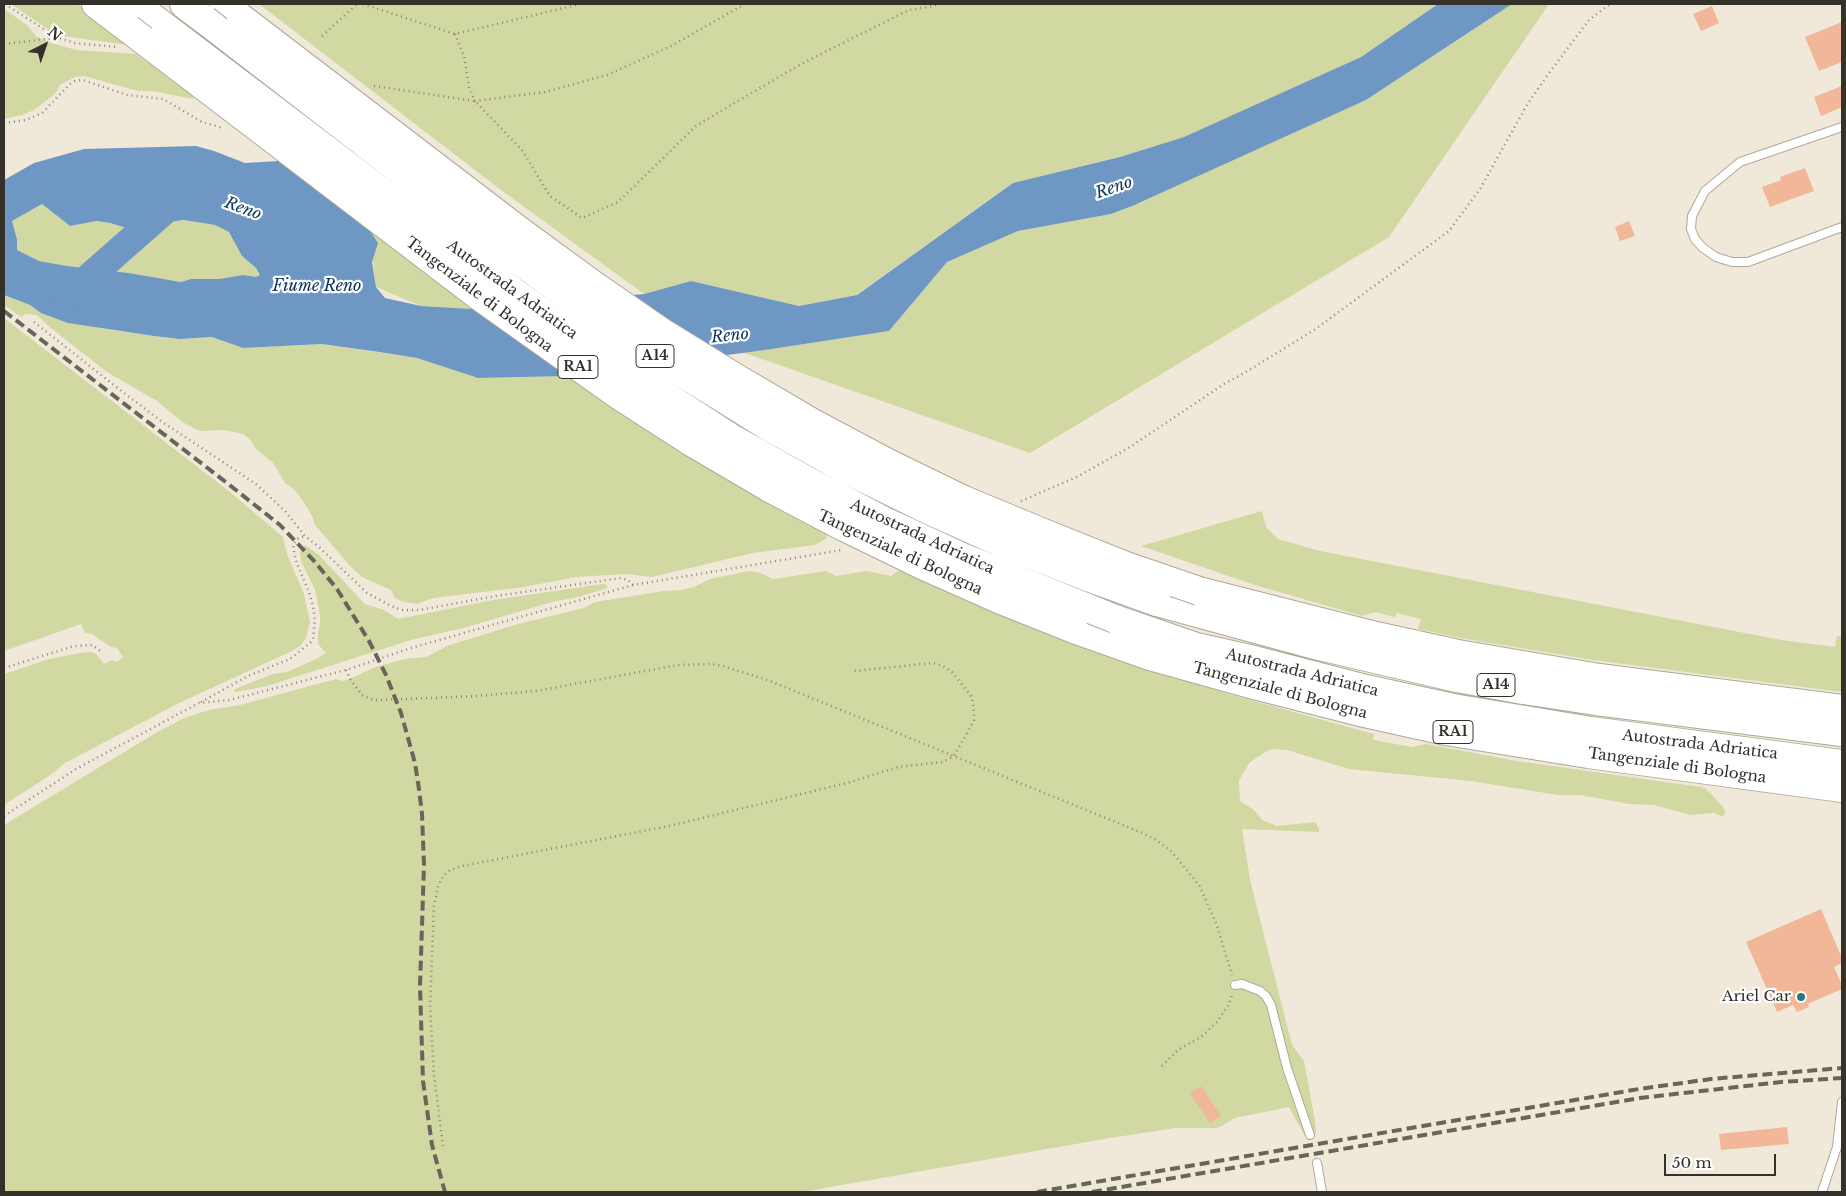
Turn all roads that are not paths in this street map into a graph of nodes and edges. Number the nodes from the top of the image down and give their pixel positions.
1 (96, 4) edge
2 (184, 4) edge
3 (223, 14) edge
4 (129, 27) edge
5 (1842, 127) edge
6 (1842, 227) edge
7 (1842, 709) edge
8 (1842, 732) edge
9 (1842, 764) edge
10 (1842, 788) edge
11 (1235, 985) road end
12 (1842, 1102) edge
13 (1310, 1135) dead end
14 (1317, 1163) dead end
15 (1322, 1192) edge
16 (1822, 1192) edge

1 - 4 highway, Tangenziale di Bologna / RA1
2 - 3 highway, Autostrada Adriatica / A14
3 - 7 highway, bridge
3 - 8 highway, Autostrada Adriatica / A14, bridge
4 - 9 highway, Autostrada Adriatica / A14, bridge
4 - 10 highway, Tangenziale di Bologna / RA1, bridge
5 - 6 lane
11 - 13 lane
12 - 16 lane
14 - 15 lane

